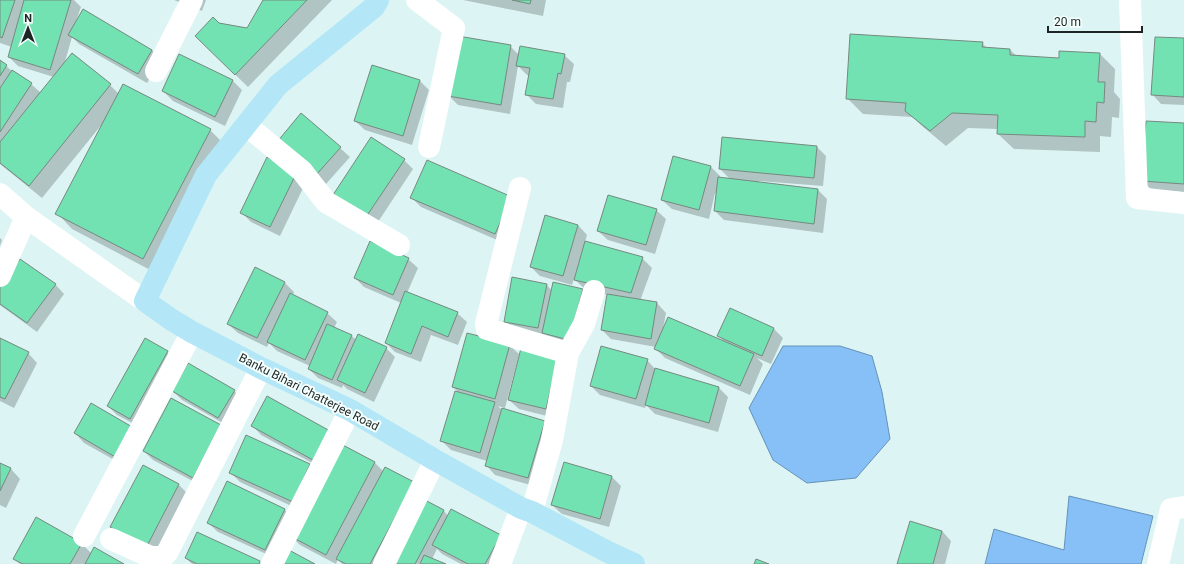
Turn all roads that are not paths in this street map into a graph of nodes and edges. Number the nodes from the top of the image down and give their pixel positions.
1 (192, 0) edge
2 (378, 0) edge
3 (417, 0) edge
4 (1130, 0) edge
5 (156, 71) dead end
6 (246, 125) junction
7 (429, 147) dead end
8 (520, 188) dead end
9 (0, 194) edge
10 (1184, 203) edge
11 (26, 217) junction
12 (399, 246) dead end
13 (0, 276) edge
14 (594, 291) dead end
15 (145, 301) junction
16 (192, 332) junction
17 (568, 353) junction
18 (262, 368) junction
19 (350, 410) junction
20 (435, 460) junction
21 (1184, 507) edge
22 (527, 510) junction
23 (84, 536) dead end
24 (111, 539) dead end
25 (272, 564) edge
26 (384, 564) edge
27 (500, 564) edge
28 (634, 564) edge
29 (1158, 564) edge

1 - 5 street
2 - 6 main road
3 - 7 street
4 - 10 street
6 - 12 street
6 - 15 main road
8 - 17 street
9 - 11 street, Banku Bihari Chatterjee Road
11 - 13 street
11 - 15 street, Banku Bihari Chatterjee Road
14 - 17 street
15 - 16 main road, Banku Bihari Chatterjee Road
16 - 18 main road, Banku Bihari Chatterjee Road
16 - 23 street
17 - 22 street
18 - 19 main road, Banku Bihari Chatterjee Road
18 - 24 street
19 - 20 main road, Banku Bihari Chatterjee Road
19 - 25 street
20 - 22 main road, Banku Bihari Chatterjee Road
20 - 26 street
21 - 29 street
22 - 27 street
22 - 28 main road, Banku Bihari Chatterjee Road

